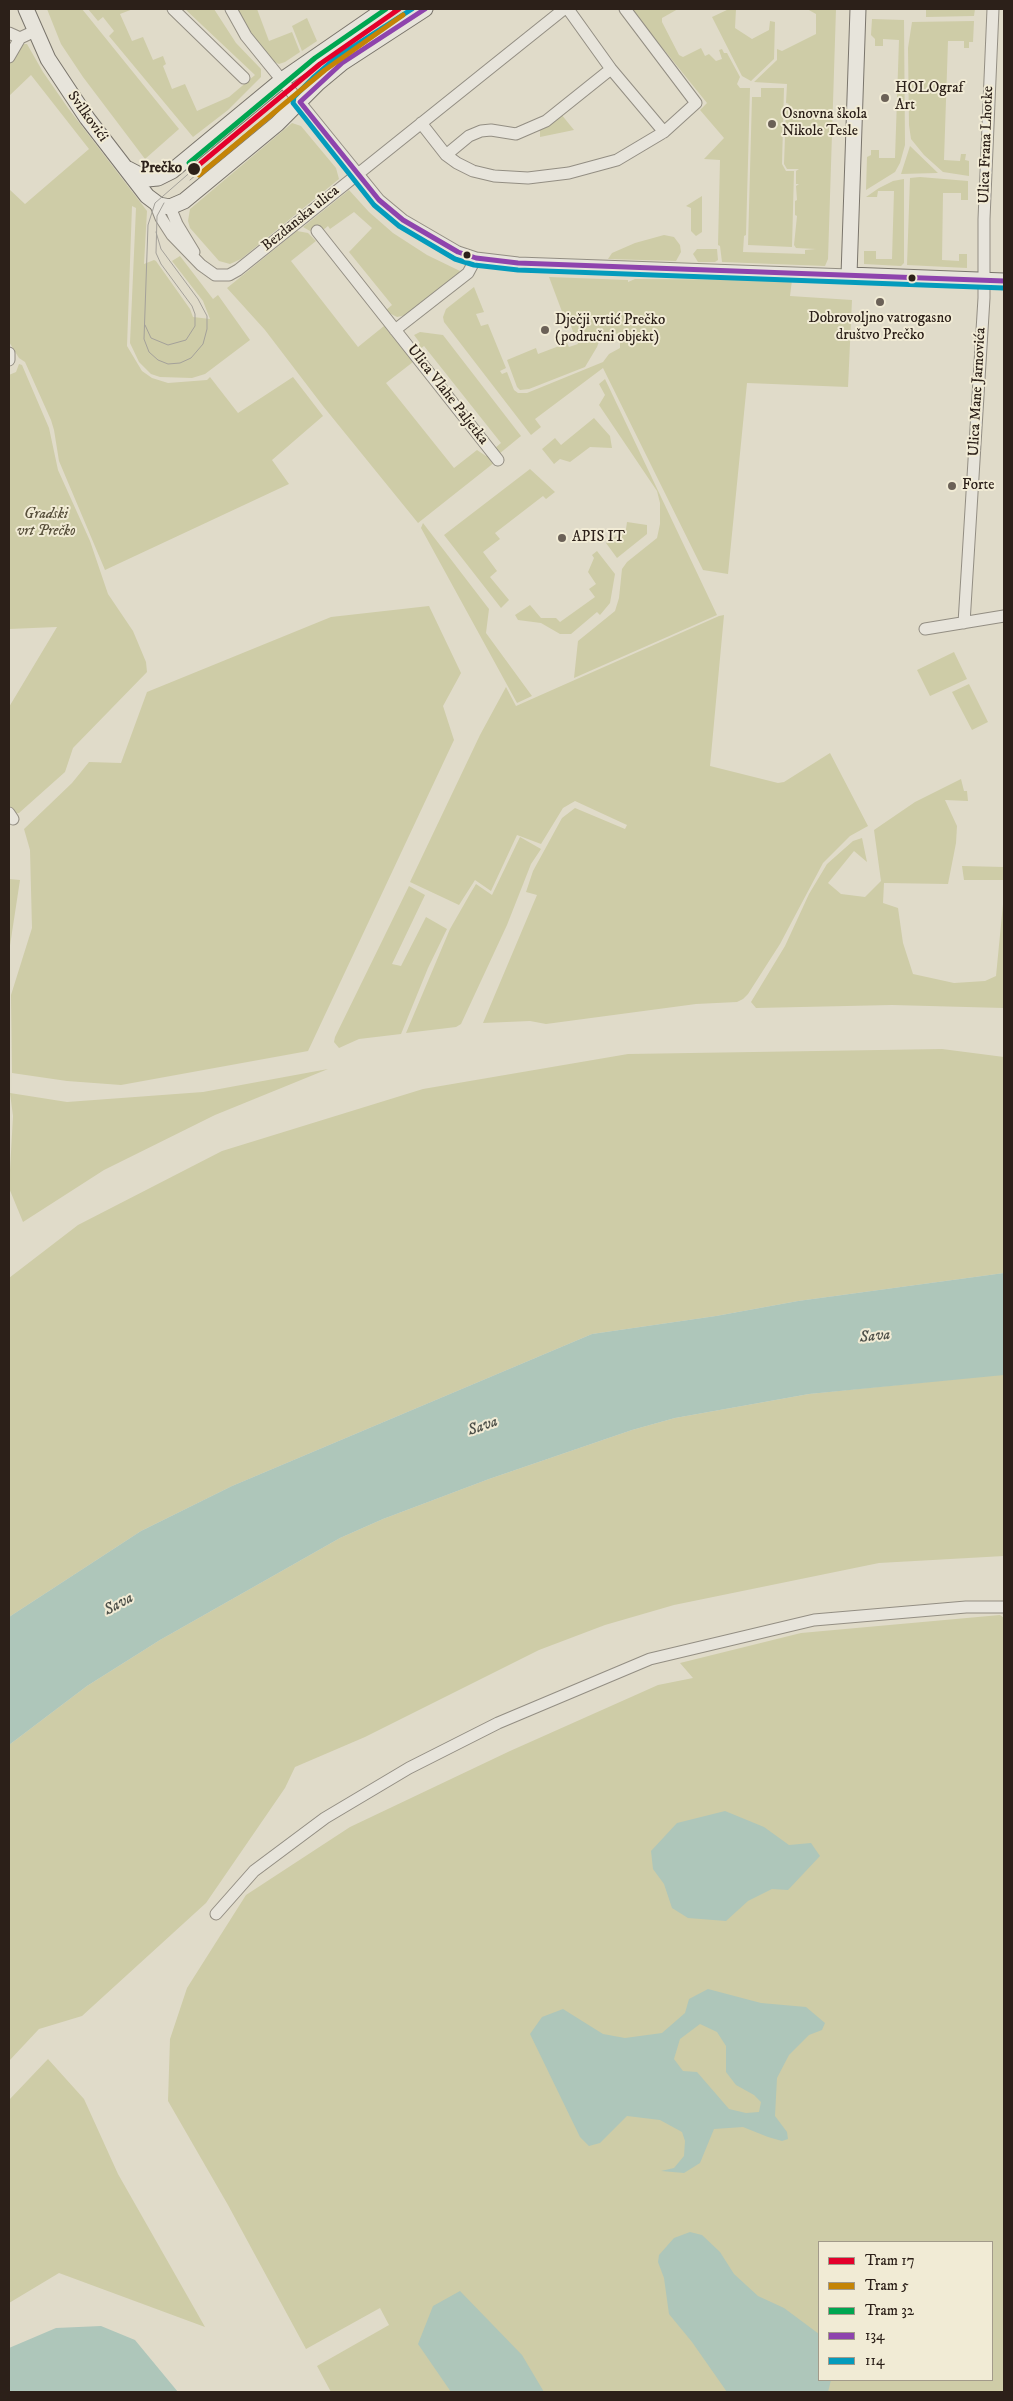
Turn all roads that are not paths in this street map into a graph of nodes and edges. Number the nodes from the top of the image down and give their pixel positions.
1 (26, 9) edge
2 (173, 9) edge
3 (231, 9) edge
4 (385, 9) edge
5 (425, 9) edge
6 (564, 9) edge
7 (568, 9) edge
8 (625, 9) edge
9 (858, 9) edge
10 (993, 9) edge
11 (35, 31) junction
12 (9, 33) edge
13 (20, 38) junction
14 (9, 57) edge
15 (611, 69) junction
16 (244, 78) dead end
17 (282, 80) junction
18 (300, 102) junction
19 (421, 124) junction
20 (664, 132) junction
21 (446, 155) junction
22 (121, 164) junction
23 (169, 173) junction
24 (357, 174) junction
25 (163, 205) junction
26 (317, 231) dead end
27 (476, 258) junction
28 (849, 275) junction
29 (983, 281) junction
30 (1004, 281) edge
31 (395, 330) junction
32 (9, 354) edge
33 (9, 358) edge
34 (498, 460) dead end
35 (1004, 616) edge
36 (964, 623) junction
37 (926, 629) dead end
38 (1004, 1607) edge
39 (216, 1914) dead end

1 - 11 street, Svilkovići
2 - 16 street
3 - 17 street
4 - 17 street
5 - 18 street
6 - 19 street, Bezdanska ulica
7 - 15 street
8 - 20 street
9 - 28 street
10 - 29 street, Ulica Frana Lhotke
11 - 13 street
11 - 22 street, Svilkovići
12 - 13 street
13 - 14 street
15 - 20 street
15 - 21 street
17 - 18 street
17 - 23 street
18 - 24 street
18 - 25 street
19 - 21 street
19 - 24 street, Bezdanska ulica
20 - 21 street
22 - 23 street
22 - 25 street, Svilkovići
23 - 25 street
24 - 25 street, Bezdanska ulica
24 - 27 street
26 - 31 street, Ulica Vlahe Paljetka
27 - 28 street
27 - 31 street, Ulica Vlahe Paljetka
28 - 29 street
29 - 30 street
29 - 36 street, Ulica Mane Jarnovića
31 - 34 street, Ulica Vlahe Paljetka
32 - 33 street
35 - 36 street
36 - 37 street
38 - 39 street

